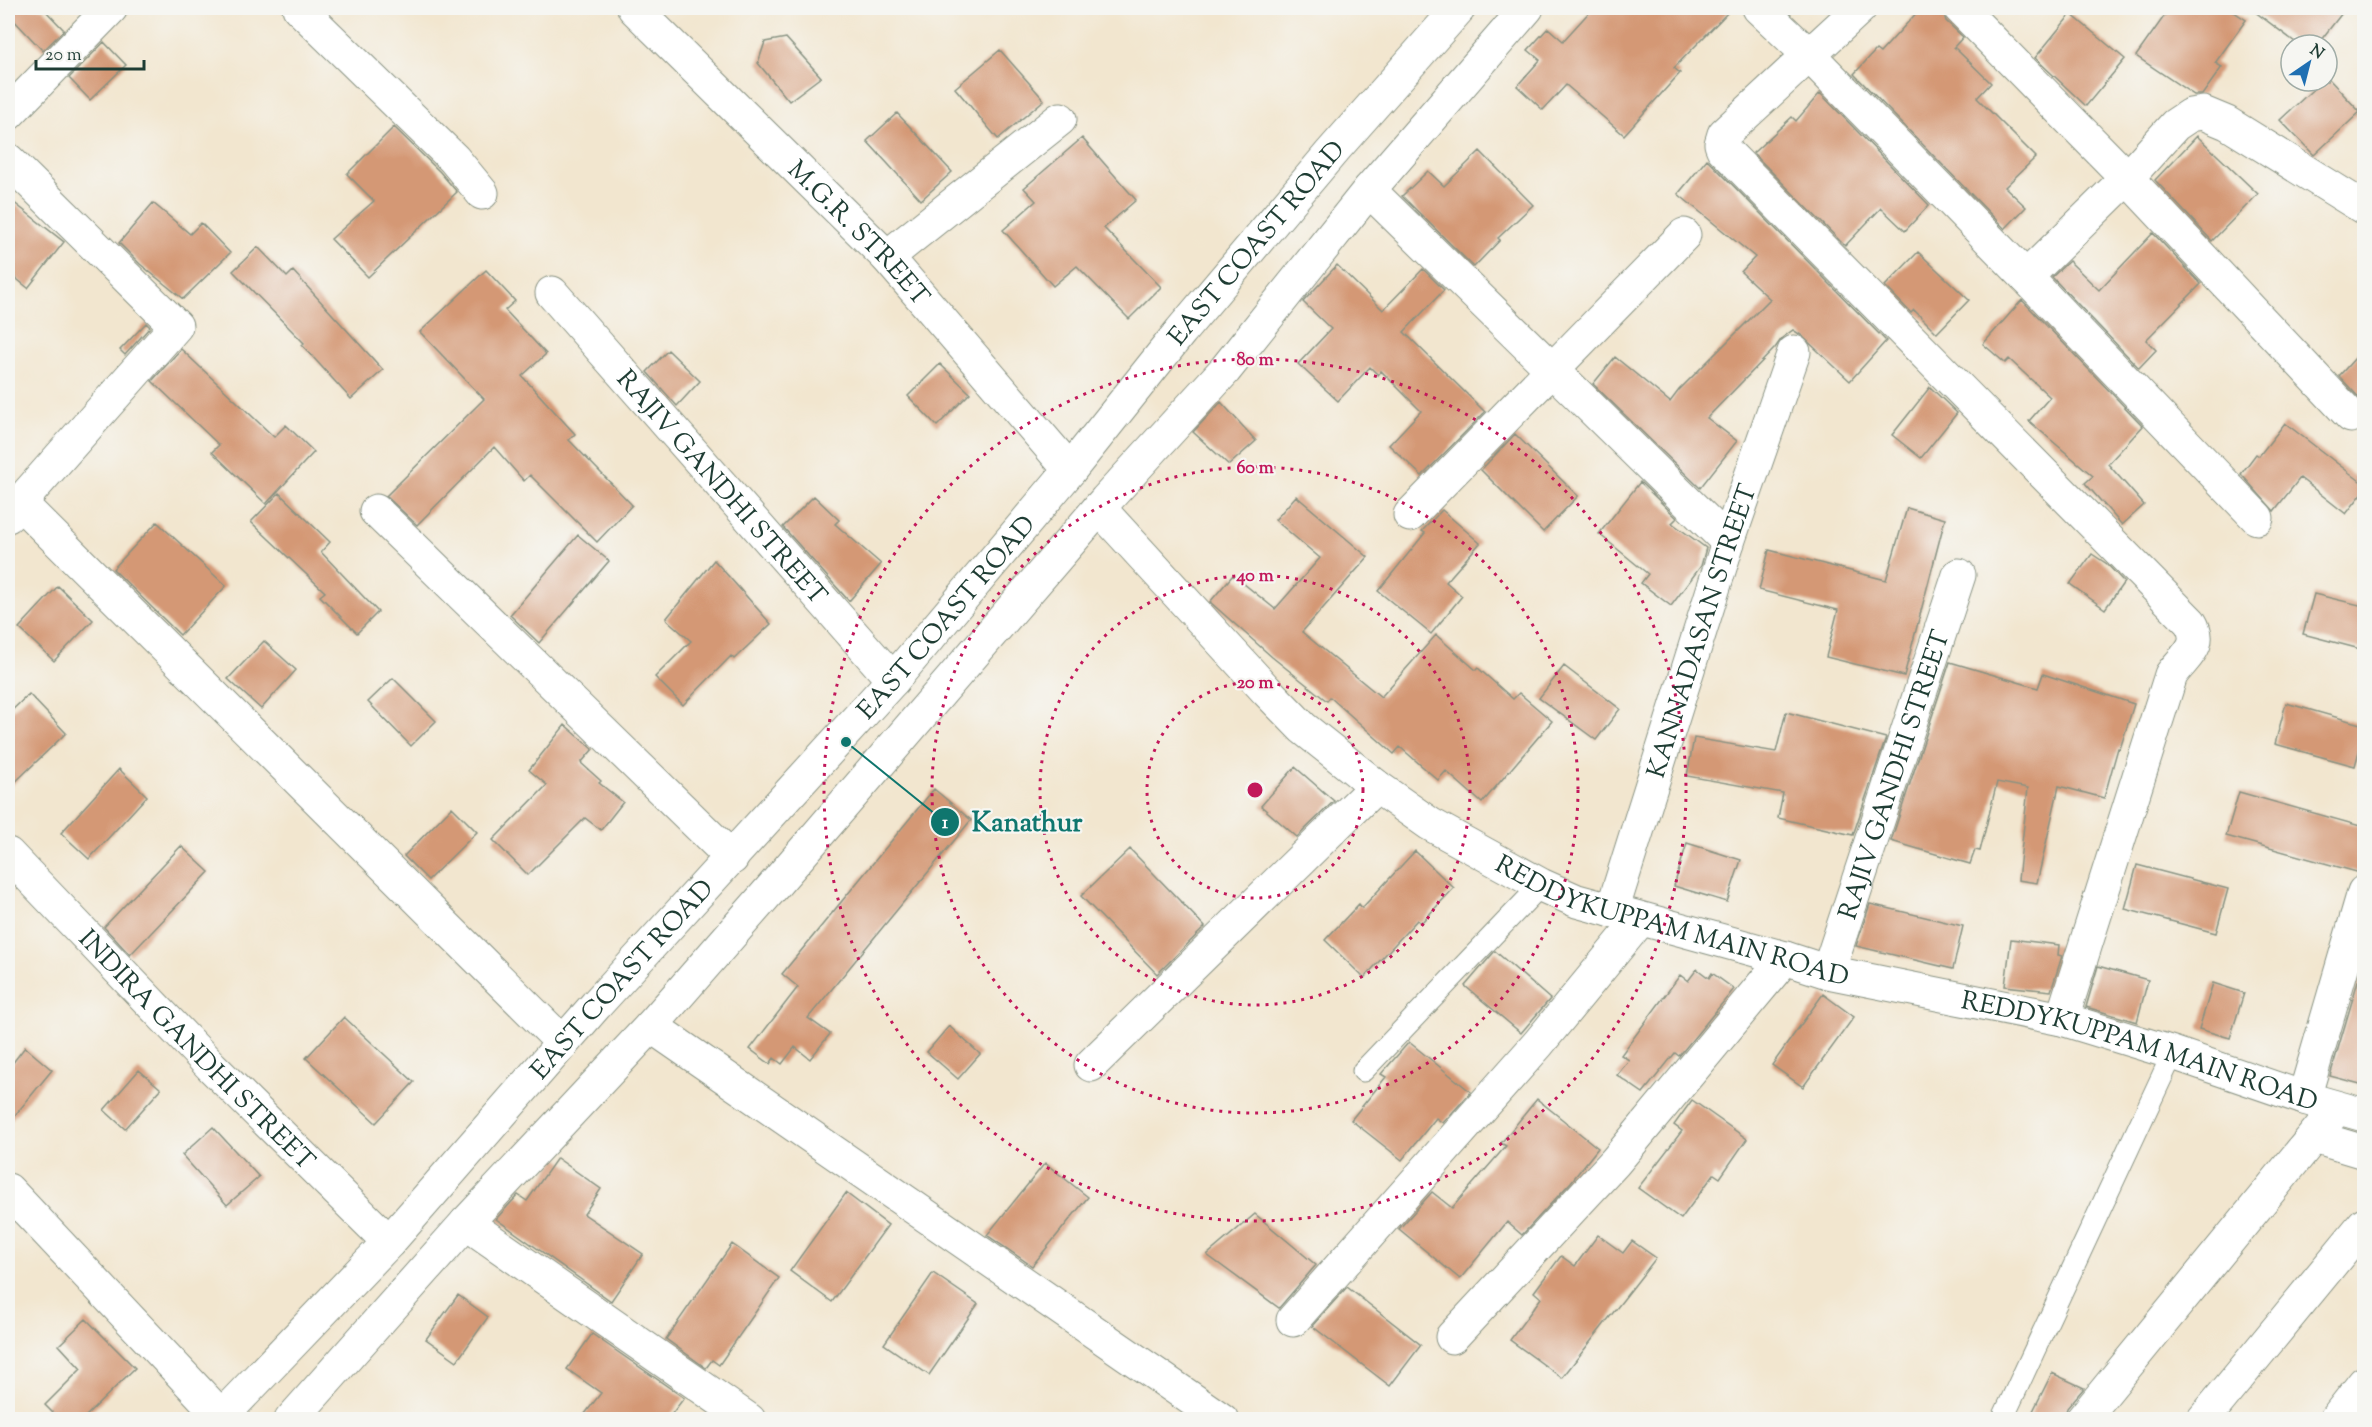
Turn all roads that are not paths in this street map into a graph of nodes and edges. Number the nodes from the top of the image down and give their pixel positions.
1 (111, 8) edge
2 (300, 8) edge
3 (634, 8) edge
4 (1460, 8) edge
5 (1527, 8) edge
6 (1759, 8) edge
7 (1860, 8) edge
8 (1960, 8) edge
9 (1809, 55) junction
10 (8, 114) edge
11 (1060, 118) dead end
12 (8, 160) edge
13 (2127, 178) junction
14 (1369, 190) junction
15 (482, 193) dead end
16 (2364, 208) edge
17 (1684, 235) dead end
18 (887, 257) junction
19 (2026, 277) junction
20 (552, 293) dead end
21 (1794, 352) dead end
22 (1552, 370) junction
23 (2351, 416) dead end
24 (1070, 470) junction
25 (1099, 508) junction
26 (13, 509) edge
27 (376, 511) dead end
28 (1410, 515) dead end
29 (2257, 518) dead end
30 (1728, 542) junction
31 (1959, 575) dead end
32 (893, 680) junction
33 (1376, 786) junction
34 (8, 854) edge
35 (732, 858) junction
36 (1541, 885) junction
37 (2364, 892) edge
38 (1626, 915) junction
39 (1785, 958) junction
40 (1828, 972) junction
41 (2062, 1019) junction
42 (651, 1026) junction
43 (563, 1043) junction
44 (2173, 1053) junction
45 (1091, 1065) dead end
46 (1363, 1071) dead end
47 (2304, 1098) junction
48 (2351, 1112) edge
49 (2314, 1137) junction
50 (2364, 1152) edge
51 (8, 1190) edge
52 (466, 1223) junction
53 (2364, 1224) edge
54 (389, 1242) junction
55 (1293, 1320) dead end
56 (1452, 1337) dead end
57 (2364, 1383) edge
58 (220, 1418) edge
59 (291, 1419) edge
60 (749, 1419) edge
61 (1222, 1419) edge
62 (2002, 1419) edge
63 (2082, 1419) edge
64 (2203, 1419) edge
65 (2335, 1419) edge

1 - 10 street
2 - 15 street
3 - 18 street, M.G.R. STREET
4 - 24 street, EAST COAST ROAD
5 - 14 street, EAST COAST ROAD
6 - 9 street
7 - 9 street
8 - 13 street
9 - 19 street
9 - 41 street
11 - 18 street
12 - 26 street
13 - 16 street
13 - 19 street
13 - 23 street
14 - 22 street
14 - 25 street, EAST COAST ROAD
17 - 22 street
18 - 24 street, M.G.R. STREET
19 - 29 street
20 - 32 street, RAJIV GANDHI STREET
21 - 30 street, KANNADASAN STREET
22 - 28 street
22 - 30 street
24 - 25 street, M.G.R. STREET
24 - 32 street, EAST COAST ROAD
25 - 33 street, REDDYKUPPAM MAIN ROAD
25 - 42 street, EAST COAST ROAD
26 - 43 street
27 - 35 street
30 - 38 street, KANNADASAN STREET
31 - 40 street, RAJIV GANDHI STREET
32 - 35 street, EAST COAST ROAD
33 - 36 street, REDDYKUPPAM MAIN ROAD
33 - 45 street
34 - 54 street, INDIRA GANDHI STREET
35 - 43 street, EAST COAST ROAD
36 - 38 street, REDDYKUPPAM MAIN ROAD
36 - 46 lane
37 - 47 street
38 - 39 street, REDDYKUPPAM MAIN ROAD
38 - 55 street
39 - 40 street, REDDYKUPPAM MAIN ROAD
39 - 56 street
40 - 41 street, REDDYKUPPAM MAIN ROAD
41 - 44 street, REDDYKUPPAM MAIN ROAD
42 - 52 street, EAST COAST ROAD
42 - 61 street
43 - 54 street, EAST COAST ROAD
44 - 47 street, REDDYKUPPAM MAIN ROAD
44 - 62 lane
47 - 48 street, REDDYKUPPAM MAIN ROAD
48 - 49 street
49 - 50 street
49 - 63 street
51 - 58 street
52 - 59 street, EAST COAST ROAD
52 - 60 street
53 - 64 street
54 - 58 street, EAST COAST ROAD
57 - 65 street

